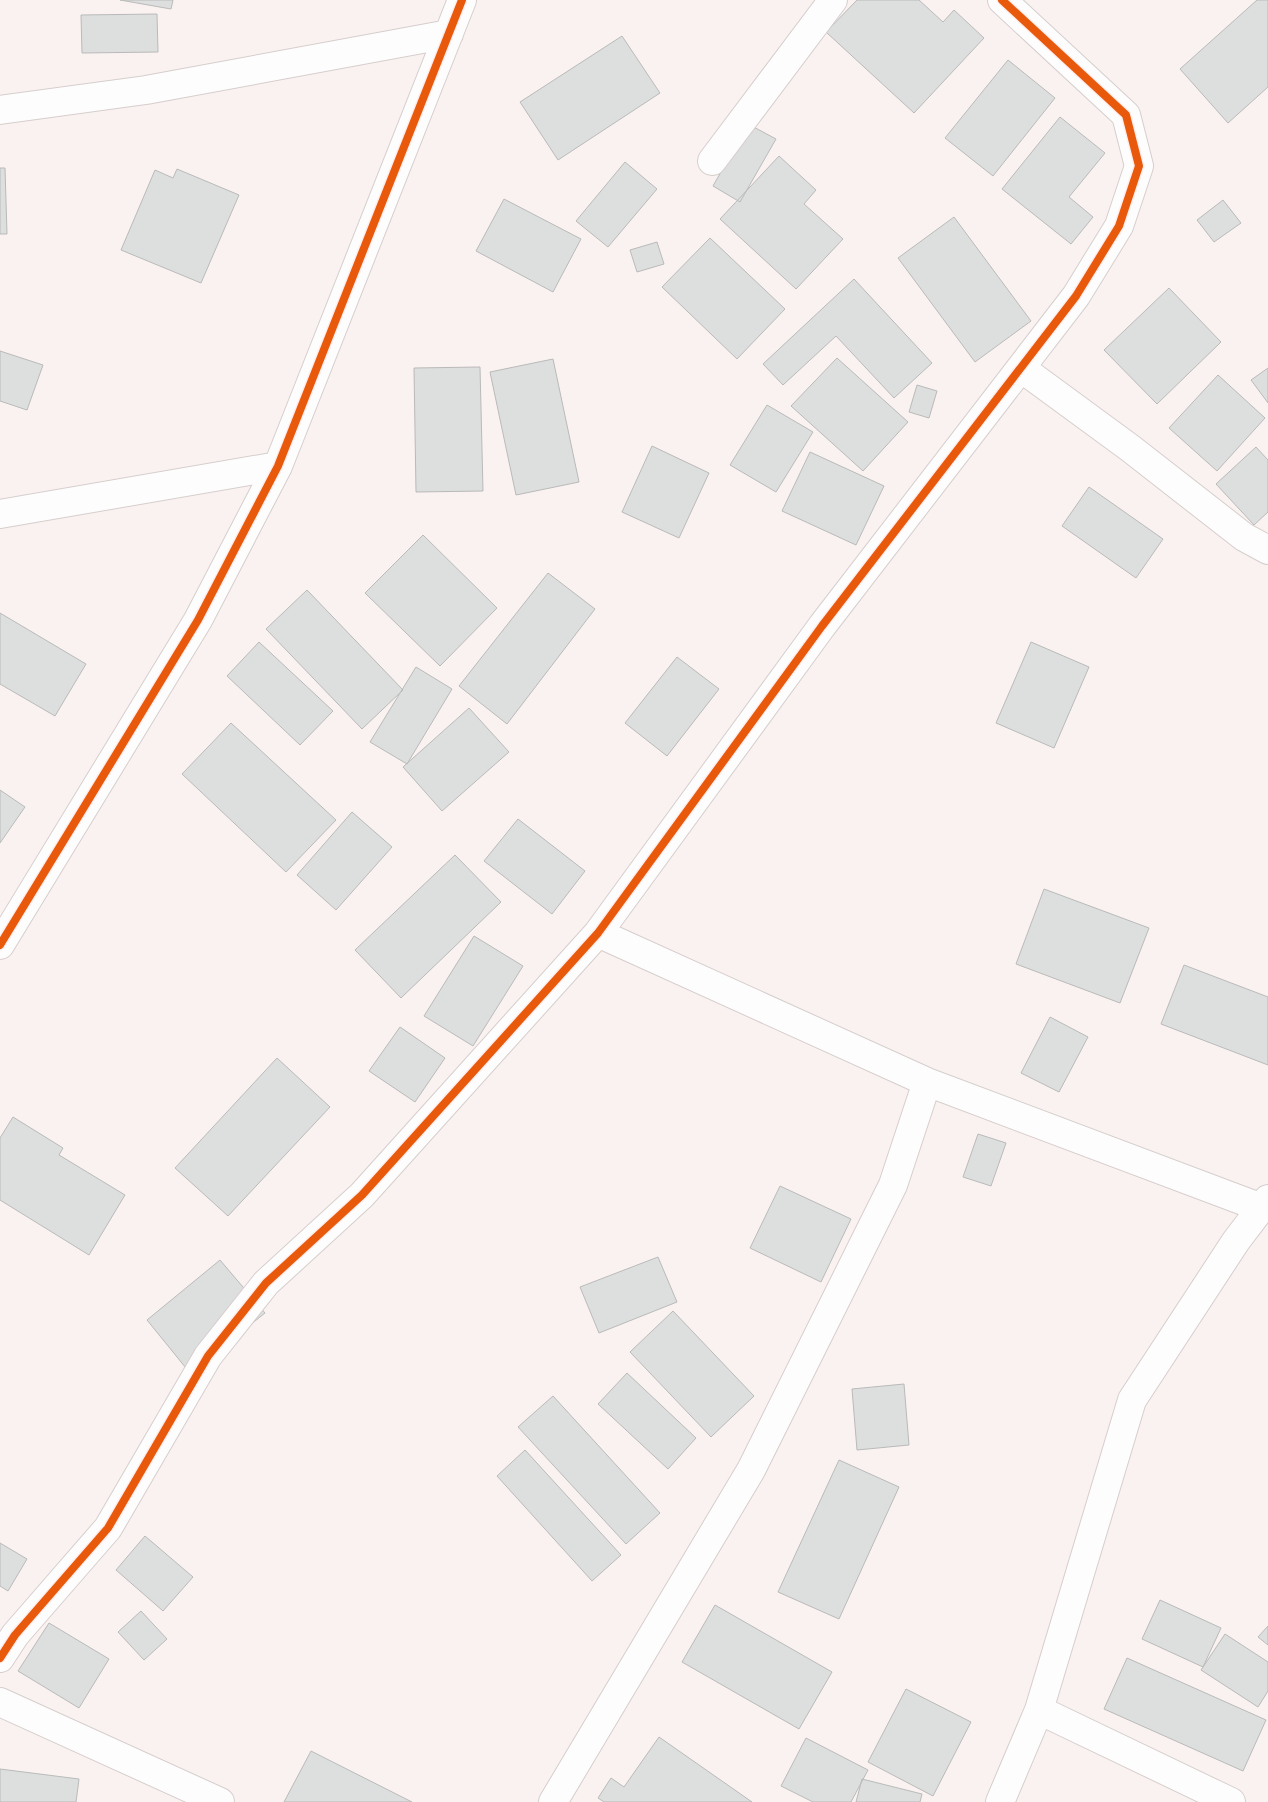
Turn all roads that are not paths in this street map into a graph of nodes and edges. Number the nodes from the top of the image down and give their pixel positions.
1 (462, 0) edge
2 (833, 0) edge
3 (1002, 0) edge
4 (449, 34) junction
5 (0, 110) edge
6 (712, 161) dead end
7 (1021, 368) junction
8 (278, 466) junction
9 (0, 514) edge
10 (1268, 550) edge
11 (598, 933) junction
12 (0, 945) edge
13 (927, 1082) junction
14 (1265, 1203) edge
15 (0, 1658) edge
16 (0, 1702) edge
17 (1039, 1710) junction
18 (220, 1802) edge
19 (552, 1802) edge
20 (1000, 1802) edge
21 (1231, 1802) edge

1 - 4 street
2 - 6 street
3 - 7 street
4 - 5 street
4 - 8 street
7 - 10 street
7 - 11 street
8 - 9 street
8 - 12 street
11 - 13 street
11 - 15 street
13 - 14 street
13 - 19 street
14 - 17 street
16 - 18 street
17 - 20 street
17 - 21 street

